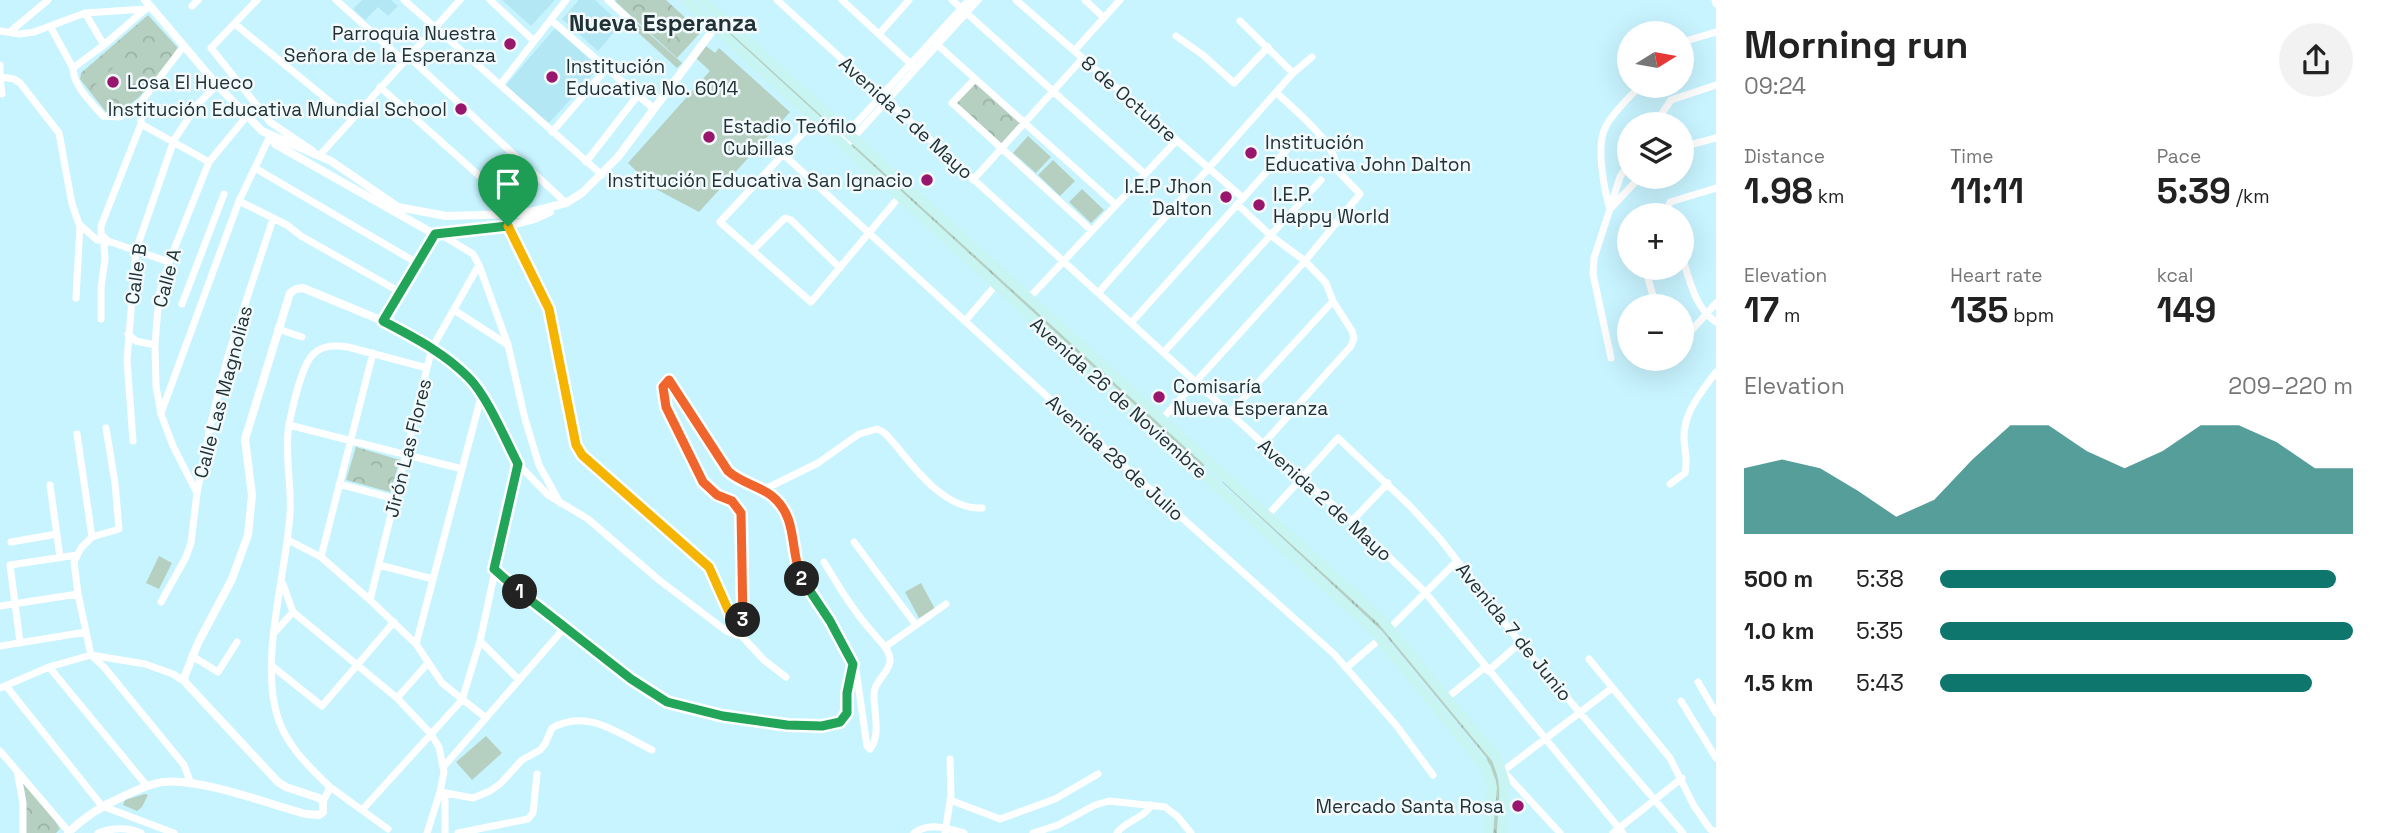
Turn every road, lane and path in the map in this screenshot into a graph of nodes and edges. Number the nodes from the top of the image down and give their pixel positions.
1 (48, 0) edge
2 (257, 0) edge
3 (336, 0) edge
4 (404, 0) edge
5 (460, 0) edge
6 (490, 0) edge
7 (566, 0) edge
8 (608, 0) edge
9 (685, 0) edge
10 (702, 0) edge
11 (777, 0) edge
12 (842, 0) edge
13 (952, 0) edge
14 (969, 0) edge
15 (978, 0) edge
16 (1016, 0) edge
17 (1085, 0) edge
18 (1120, 0) edge
19 (907, 1) edge
20 (37, 4) edge
21 (147, 5) edge
22 (964, 11) junction
23 (85, 13) junction
24 (722, 18) junction
25 (1104, 18) junction
26 (551, 20) junction
27 (1240, 21) dead end
28 (633, 23) dead end
29 (235, 24) junction
30 (50, 26) junction
31 (715, 27) junction
32 (435, 28) junction
33 (0, 31) edge
34 (11, 31) junction
35 (1716, 32) edge
36 (878, 34) junction
37 (1176, 36) dead end
38 (1694, 38) edge
39 (534, 41) junction
40 (935, 42) junction
41 (104, 45) junction
42 (183, 47) junction
43 (1268, 47) junction
44 (1074, 51) junction
45 (1312, 57) dead end
46 (406, 59) junction
47 (1082, 59) junction
48 (0, 65) edge
49 (913, 65) junction
50 (73, 68) junction
51 (607, 68) junction
52 (1293, 73) junction
53 (0, 77) edge
54 (975, 79) junction
55 (217, 85) junction
56 (1716, 85) edge
57 (500, 86) junction
58 (380, 87) junction
59 (1052, 92) junction
60 (1277, 93) junction
61 (2, 94) dead end
62 (638, 95) junction
63 (884, 98) junction
64 (1630, 98) edge
65 (141, 102) junction
66 (654, 109) junction
67 (1663, 112) edge
68 (246, 117) junction
69 (351, 119) junction
70 (815, 120) junction
71 (1024, 123) junction
72 (141, 124) junction
73 (552, 132) junction
74 (850, 134) junction
75 (271, 137) junction
76 (1297, 138) dead end
77 (1716, 138) edge
78 (174, 141) junction
79 (1176, 141) junction
80 (842, 144) junction
81 (1694, 144) edge
82 (1002, 148) junction
83 (783, 154) junction
84 (317, 155) junction
85 (209, 162) junction
86 (586, 162) junction
87 (255, 168) junction
88 (1208, 168) junction
89 (1145, 174) junction
90 (602, 175) junction
91 (973, 180) junction
92 (1321, 180) dead end
93 (1617, 187) edge
94 (1629, 189) edge
95 (1714, 189) edge
96 (224, 194) dead end
97 (899, 197) junction
98 (1716, 200) edge
99 (240, 201) junction
100 (1240, 201) junction
101 (566, 203) junction
102 (1670, 203) edge
103 (1116, 205) junction
104 (1610, 209) junction
105 (522, 214) junction
106 (273, 219) junction
107 (79, 225) junction
108 (508, 226) junction
109 (1092, 231) junction
110 (869, 233) junction
111 (437, 234) junction
112 (1270, 235) junction
113 (108, 242) junction
114 (136, 250) junction
115 (753, 250) junction
116 (1305, 261) junction
117 (169, 262) junction
118 (1063, 262) junction
119 (417, 263) junction
120 (479, 265) junction
121 (840, 268) junction
122 (1690, 280) edge
123 (995, 286) junction
124 (400, 292) junction
125 (1098, 293) junction
126 (1030, 297) junction
127 (76, 298) dead end
128 (1334, 301) junction
129 (1716, 303) edge
130 (182, 304) dead end
131 (454, 310) junction
132 (1705, 315) junction
133 (101, 318) dead end
134 (383, 321) junction
135 (965, 321) junction
136 (1716, 321) edge
137 (1131, 323) junction
138 (1694, 327) edge
139 (278, 329) junction
140 (128, 334) junction
141 (302, 337) dead end
142 (155, 345) junction
143 (508, 345) junction
144 (432, 348) junction
145 (1164, 352) junction
146 (373, 353) junction
147 (1611, 358) dead end
148 (428, 368) junction
149 (1716, 372) edge
150 (1196, 381) junction
151 (481, 397) junction
152 (1230, 413) junction
153 (161, 414) junction
154 (1163, 418) junction
155 (289, 425) junction
156 (106, 428) dead end
157 (77, 434) dead end
158 (351, 440) junction
159 (133, 441) dead end
160 (1263, 444) junction
161 (406, 453) junction
162 (518, 464) junction
163 (462, 469) junction
164 (1219, 470) junction
165 (1302, 479) junction
166 (1210, 480) junction
167 (1388, 483) junction
168 (339, 484) junction
169 (1670, 484) dead end
170 (50, 485) dead end
171 (763, 489) junction
172 (197, 493) junction
173 (395, 499) junction
174 (561, 505) junction
175 (982, 508) dead end
176 (1268, 515) junction
177 (1352, 521) junction
178 (57, 534) junction
179 (92, 537) junction
180 (288, 540) junction
181 (11, 542) dead end
182 (854, 542) dead end
183 (77, 555) junction
184 (60, 557) junction
185 (321, 557) junction
186 (824, 562) dead end
187 (1456, 562) junction
188 (379, 565) junction
189 (494, 569) junction
190 (282, 579) junction
191 (433, 579) junction
192 (1425, 593) junction
193 (78, 594) junction
194 (370, 600) junction
195 (161, 603) dead end
196 (14, 604) junction
197 (946, 604) dead end
198 (0, 606) edge
199 (293, 612) junction
200 (394, 622) junction
201 (916, 625) junction
202 (566, 626) junction
203 (1390, 628) junction
204 (86, 632) junction
205 (738, 632) junction
206 (274, 634) junction
207 (1381, 638) junction
208 (480, 641) junction
209 (20, 642) junction
210 (237, 642) dead end
211 (1520, 643) junction
212 (416, 644) junction
213 (0, 646) edge
214 (885, 647) junction
215 (91, 655) junction
216 (192, 656) junction
217 (1589, 659) dead end
218 (428, 663) junction
219 (853, 664) junction
220 (357, 665) junction
221 (272, 666) junction
222 (49, 667) junction
223 (1346, 668) junction
224 (1487, 669) junction
225 (786, 677) dead end
226 (519, 680) junction
227 (185, 682) junction
228 (1698, 682) dead end
229 (3, 687) edge
230 (1612, 688) junction
231 (1448, 697) junction
232 (397, 698) junction
233 (462, 699) junction
234 (1681, 701) dead end
235 (1716, 713) edge
236 (1580, 714) junction
237 (486, 718) junction
238 (431, 734) junction
239 (1545, 741) junction
240 (652, 750) dead end
241 (0, 751) edge
242 (1716, 758) edge
243 (950, 759) dead end
244 (444, 766) junction
245 (17, 771) junction
246 (1503, 771) junction
247 (537, 774) dead end
248 (1098, 774) dead end
249 (1433, 775) dead end
250 (1682, 778) junction
251 (191, 784) junction
252 (146, 786) junction
253 (330, 787) junction
254 (442, 792) junction
255 (950, 800) junction
256 (1654, 800) junction
257 (323, 802) junction
258 (1151, 805) junction
259 (102, 806) junction
260 (363, 809) junction
261 (388, 830) dead end
262 (945, 830) edge
263 (1618, 831) edge
264 (69, 832) edge
265 (1716, 832) edge
266 (23, 833) edge
267 (98, 833) edge
268 (141, 833) edge
269 (174, 833) edge
270 (427, 833) edge
271 (446, 833) edge
272 (458, 833) edge
273 (914, 833) edge
274 (964, 833) edge
275 (1033, 833) edge
276 (1117, 833) edge
277 (1191, 833) edge
278 (1488, 833) edge
279 (1502, 833) edge
280 (1560, 833) edge
281 (1683, 833) edge

1 - 20 street
2 - 29 street
3 - 46 street
4 - 32 street
5 - 32 street
6 - 39 street
7 - 26 street
8 - 28 street
9 - 31 main road, Avenida 26 de Noviembre
10 - 24 main road, Avenida 26 de Noviembre
11 - 63 street, Avenida 2 de Mayo
12 - 36 street
13 - 22 street
14 - 22 street
15 - 22 street
16 - 44 street, 8 de Octubre
17 - 25 street
18 - 25 street
19 - 36 street
20 - 34 street
21 - 23 street
21 - 41 street
21 - 42 street
22 - 40 street
22 - 59 street
23 - 30 street
23 - 41 street
24 - 31 street
24 - 74 main road, Avenida 26 de Noviembre
25 - 44 street
26 - 39 street
26 - 51 street
27 - 43 street
29 - 69 street
29 - 84 street
30 - 34 street
30 - 50 street
31 - 66 street
31 - 70 main road, Avenida 26 de Noviembre
32 - 46 street
32 - 57 street
33 - 34 street
35 - 38 street
36 - 49 street
37 - 43 street
39 - 57 street
40 - 49 street
40 - 54 street
41 - 50 street
42 - 55 street
42 - 65 street
43 - 52 street
44 - 47 street, 8 de Octubre
45 - 52 street
46 - 58 street
46 - 101 street
47 - 59 street
47 - 79 street, 8 de Octubre
48 - 53 street
49 - 63 street
50 - 65 street
51 - 62 street
51 - 73 street
52 - 60 street
53 - 61 street
53 - 107 street
54 - 71 street
54 - 82 street
55 - 68 street
55 - 78 street, Calle B
56 - 67 street
57 - 73 street
58 - 69 street
58 - 105 street
59 - 71 street
59 - 89 street
60 - 88 street
60 - 116 street
62 - 66 street
62 - 86 street
63 - 74 street
63 - 91 street, Avenida 2 de Mayo
64 - 104 street
65 - 72 street
66 - 90 street
68 - 75 street
68 - 85 street, Calle A
69 - 84 street
70 - 80 main road, Avenida 26 de Noviembre
70 - 83 street
71 - 82 street
71 - 103 street
72 - 78 street
72 - 113 street
73 - 86 street
74 - 80 street
74 - 126 main road, Avenida 26 de Noviembre
75 - 84 street
75 - 87 street
75 - 111 street
76 - 100 street
77 - 81 street
78 - 85 street
78 - 114 street, Calle B
79 - 88 street, 8 de Octubre
79 - 89 street
80 - 97 main road, Avenida 26 de Noviembre
82 - 91 street
82 - 109 street
83 - 110 street, Avenida 28 de Julio
83 - 115 street
84 - 105 street
85 - 117 street, Calle A
86 - 90 street
87 - 99 street
87 - 119 street
88 - 100 street, 8 de Octubre
88 - 125 street
89 - 103 street
90 - 101 street
91 - 118 street, Avenida 2 de Mayo
92 - 112 street
93 - 104 street
94 - 104 street
95 - 98 street
95 - 102 street
96 - 130 street
97 - 110 street
97 - 123 main road, Avenida 26 de Noviembre
99 - 106 street
99 - 153 street
100 - 112 street, 8 de Octubre
100 - 137 street
101 - 105 street
101 - 108 street
103 - 109 street
104 - 147 street
106 - 124 street
106 - 172 street, Calle Las Magnolias
107 - 113 street
107 - 127 street
108 - 111 street
108 - 205 street
109 - 118 street
110 - 121 street
110 - 135 street, Avenida 28 de Julio
111 - 119 street
111 - 120 street
112 - 116 street, 8 de Octubre
112 - 145 street
113 - 114 street
113 - 133 street
114 - 117 street
114 - 140 street, Calle B
115 - 121 street
115 - 121 street
116 - 128 street, 8 de Octubre
116 - 150 street
117 - 142 street, Calle A
118 - 125 street, Avenida 2 de Mayo
118 - 126 street
119 - 124 street
120 - 131 street, Jirón Las Flores
120 - 143 street
122 - 132 street
123 - 135 street
123 - 166 main road, Avenida 26 de Noviembre
124 - 134 street
125 - 137 street, Avenida 2 de Mayo
126 - 154 main road, Avenida 26 de Noviembre
128 - 152 street
128 - 160 street, 8 de Octubre
129 - 132 street
131 - 143 street
131 - 144 street, Jirón Las Flores
132 - 136 street
132 - 138 street
134 - 139 street
134 - 144 street
135 - 223 street, Avenida 28 de Julio
137 - 145 street, Avenida 2 de Mayo
139 - 141 street
139 - 216 street
140 - 142 street
140 - 159 street, Calle B
142 - 153 street, Calle A
143 - 174 street
144 - 148 street, Jirón Las Flores
144 - 151 street
145 - 150 street, Avenida 2 de Mayo
146 - 148 street
146 - 155 street
146 - 158 street
148 - 161 street, Jirón Las Flores
149 - 169 street
150 - 152 street, Avenida 2 de Mayo
150 - 154 street
151 - 162 street
151 - 163 street
152 - 160 street, Avenida 2 de Mayo
153 - 172 street, Calle A
154 - 164 main road, Avenida 26 de Noviembre
155 - 158 street
155 - 180 street
156 - 179 street
157 - 179 street
158 - 161 street
158 - 168 street
160 - 165 street, Avenida 2 de Mayo
161 - 163 street
161 - 173 street, Jirón Las Flores
162 - 174 street
162 - 189 street
163 - 191 street
164 - 166 main road
164 - 176 main road, Avenida 26 de Noviembre
165 - 167 street, Avenida 7 de Junio
165 - 176 street
165 - 177 street, Avenida 2 de Mayo
166 - 207 main road, Avenida 26 de Noviembre
167 - 177 street
167 - 187 street, Avenida 7 de Junio
168 - 173 street
168 - 185 street
170 - 178 street
171 - 175 street
171 - 205 street
171 - 219 street
172 - 195 street, Calle Las Magnolias
173 - 188 street, Jirón Las Flores
174 - 205 street
176 - 203 main road, Avenida 26 de Noviembre
177 - 192 street, Avenida 2 de Mayo
178 - 181 street
178 - 184 street
179 - 183 street
180 - 185 street
180 - 190 street
182 - 201 street
183 - 184 street
183 - 193 street
184 - 196 street
185 - 194 street
186 - 214 street
187 - 192 street
187 - 211 street, Avenida 7 de Junio
188 - 191 street
188 - 194 street, Jirón Las Flores
189 - 202 street
189 - 208 street
190 - 199 street
190 - 206 street
191 - 212 street
192 - 203 street
192 - 224 street, Avenida 2 de Mayo
193 - 196 street
193 - 204 street
194 - 200 street
196 - 198 street
196 - 209 street
197 - 201 street
199 - 206 street
199 - 220 street
200 - 212 street
200 - 220 street
201 - 214 street
202 - 219 street
202 - 226 street
203 - 231 main road, Avenida 26 de Noviembre
204 - 209 street
204 - 215 street
205 - 225 street
206 - 221 street
207 - 223 street
207 - 278 main road, Avenida 26 de Noviembre
208 - 226 street
208 - 233 street
209 - 213 street
210 - 216 street
211 - 224 street
211 - 236 street, Avenida 7 de Junio
212 - 218 street
214 - 219 street
215 - 222 street
215 - 227 street
215 - 251 street
216 - 227 street
217 - 230 street
218 - 232 street
218 - 233 street
220 - 221 street
220 - 232 street
221 - 253 street
222 - 229 street
222 - 252 street
223 - 249 street, Avenida 28 de Julio
224 - 231 street
224 - 239 street, Avenida 2 de Mayo
226 - 237 street
227 - 257 street
228 - 235 street
229 - 259 street
230 - 236 street
230 - 250 street
231 - 246 main road, Avenida 26 de Noviembre
232 - 238 street
233 - 237 street
233 - 238 street
234 - 242 street
236 - 239 street
236 - 256 street, Avenida 7 de Junio
237 - 244 street
238 - 244 street
238 - 260 street
239 - 246 street
239 - 263 street, Avenida 2 de Mayo
240 - 254 street
241 - 245 street
243 - 255 street
244 - 254 street
245 - 264 street
245 - 266 street
246 - 279 main road
246 - 280 street
247 - 272 street
248 - 255 street
250 - 256 street
250 - 265 street
251 - 252 street
251 - 257 street
252 - 259 street
253 - 257 street
253 - 260 street
254 - 270 street
254 - 271 street
255 - 262 street
256 - 263 street
256 - 281 street, Avenida 7 de Junio
258 - 275 street
258 - 276 street
258 - 277 street
259 - 264 street
259 - 269 street
260 - 261 street
262 - 273 street
262 - 274 street
267 - 268 street

